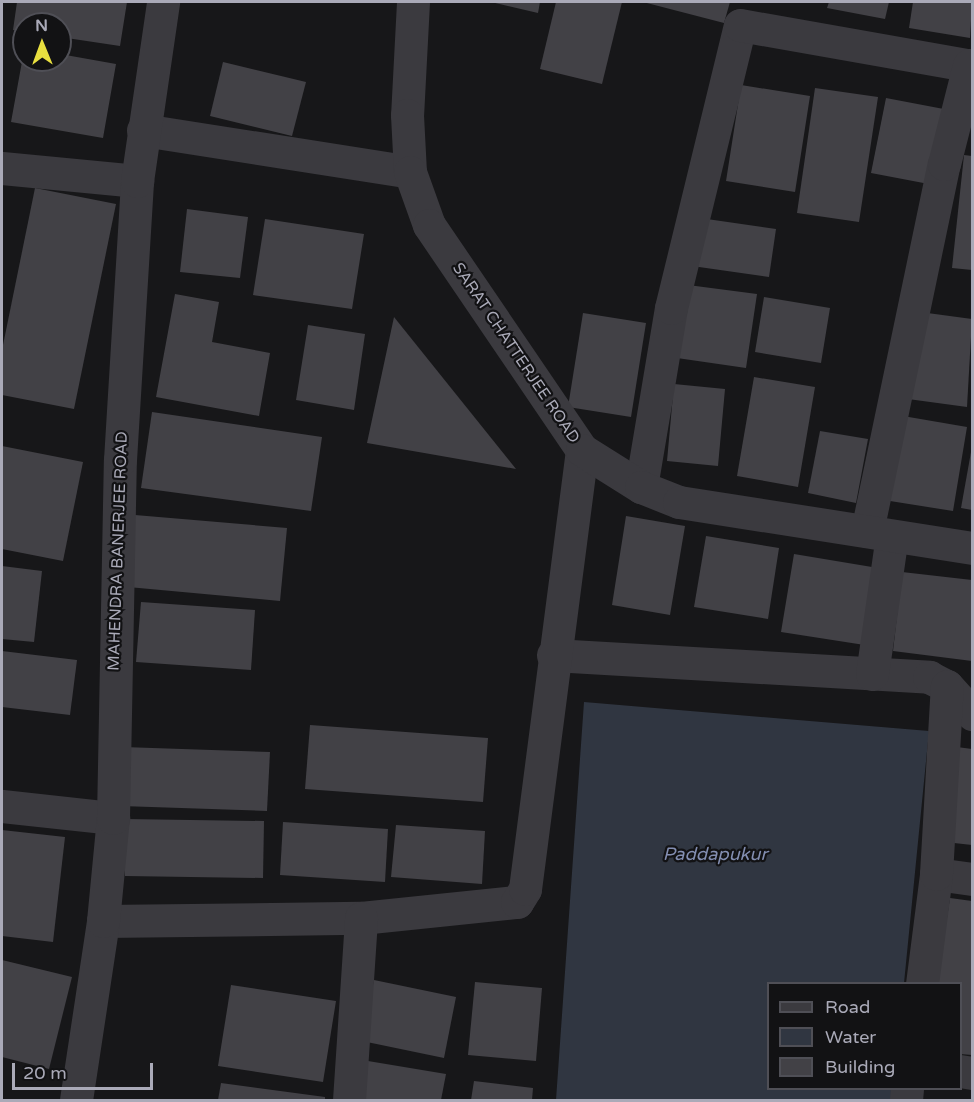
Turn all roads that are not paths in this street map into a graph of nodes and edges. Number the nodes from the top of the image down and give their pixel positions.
1 (163, 2) edge
2 (413, 2) edge
3 (743, 13) edge
4 (971, 65) edge
5 (143, 130) junction
6 (2, 168) edge
7 (410, 172) junction
8 (137, 181) junction
9 (582, 450) junction
10 (641, 487) junction
11 (880, 533) junction
12 (972, 548) edge
13 (553, 655) junction
14 (872, 674) junction
15 (947, 686) junction
16 (972, 714) edge
17 (2, 806) edge
18 (113, 818) junction
19 (936, 874) junction
20 (972, 879) edge
21 (361, 918) junction
22 (103, 921) junction
23 (922, 982) edge
24 (76, 1101) edge
25 (349, 1101) edge

1 - 5 street, MAHENDRA BANERJEE ROAD
2 - 7 street, SARAT CHATTERJEE ROAD
3 - 4 street
3 - 10 street
4 - 11 street
5 - 7 street
5 - 8 street, MAHENDRA BANERJEE ROAD
6 - 8 street
7 - 9 street, SARAT CHATTERJEE ROAD
8 - 18 street, MAHENDRA BANERJEE ROAD
9 - 10 street, SARAT CHATTERJEE ROAD
9 - 13 street
10 - 11 street, SARAT CHATTERJEE ROAD
11 - 12 street, SARAT CHATTERJEE ROAD
11 - 14 street
13 - 14 street
13 - 21 street
14 - 15 street
15 - 16 street
15 - 19 street
17 - 18 street
18 - 22 street, MAHENDRA BANERJEE ROAD
19 - 20 street
19 - 23 street
21 - 22 street
21 - 25 street
22 - 24 street, MAHENDRA BANERJEE ROAD

